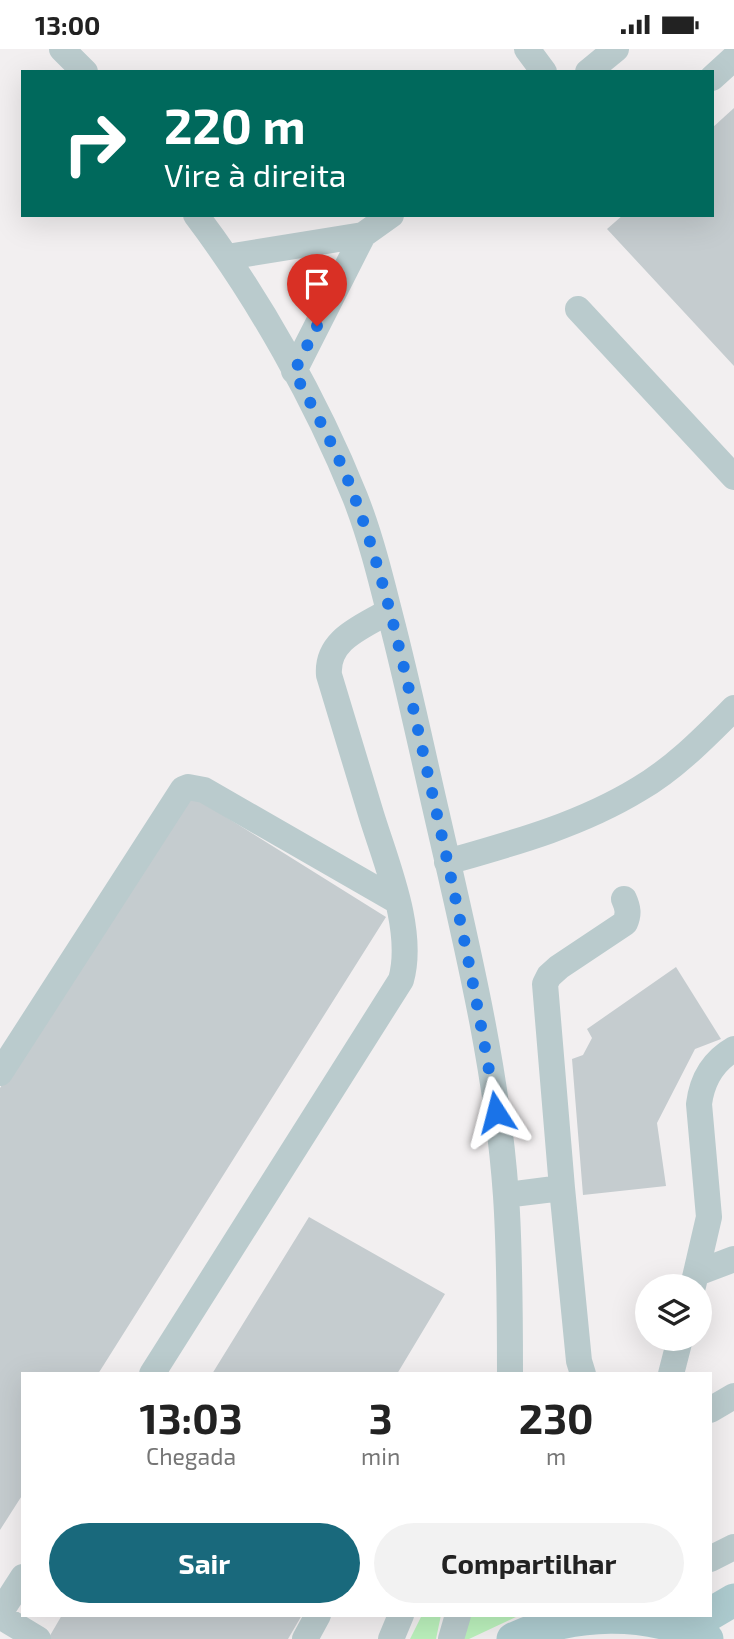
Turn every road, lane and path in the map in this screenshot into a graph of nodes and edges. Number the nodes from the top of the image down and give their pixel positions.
1 (62, 49) edge
2 (527, 49) edge
3 (616, 49) edge
4 (734, 58) edge
5 (83, 70) edge
6 (543, 70) edge
7 (590, 70) edge
8 (714, 76) edge
9 (198, 217) edge
10 (388, 217) edge
11 (363, 235) junction
12 (228, 257) junction
13 (578, 309) dead end
14 (294, 372) junction
15 (734, 477) edge
16 (389, 611) junction
17 (734, 708) edge
18 (447, 862) junction
19 (624, 899) dead end
20 (397, 901) junction
21 (734, 1049) edge
22 (0, 1073) edge
23 (562, 1188) junction
24 (506, 1195) junction
25 (734, 1259) edge
26 (696, 1274) edge
27 (706, 1274) edge
28 (510, 1294) junction
29 (677, 1351) edge
30 (153, 1372) edge
31 (494, 1372) edge
32 (510, 1372) edge
33 (582, 1372) edge
34 (672, 1372) edge
35 (734, 1396) edge
36 (712, 1409) edge
37 (734, 1547) edge
38 (712, 1558) edge
39 (21, 1580) edge
40 (734, 1600) edge
41 (0, 1615) edge
42 (317, 1617) edge
43 (400, 1617) edge
44 (457, 1617) edge
45 (612, 1617) edge
46 (633, 1617) edge
47 (703, 1624) edge
48 (38, 1639) edge
49 (305, 1639) edge
50 (391, 1639) edge
51 (451, 1639) edge
52 (513, 1639) edge

1 - 5 street
2 - 6 street
3 - 7 street
4 - 8 street
9 - 12 street
10 - 11 street
11 - 12 street
11 - 14 street
12 - 14 street
13 - 15 street
14 - 16 street
16 - 18 street
16 - 20 street
17 - 18 street
18 - 24 street
19 - 23 street
20 - 22 street
20 - 30 street
21 - 26 street
23 - 24 street
23 - 33 street
24 - 28 street
25 - 27 street
28 - 31 street
28 - 32 street
29 - 34 street
35 - 36 street
37 - 38 street
39 - 41 street
40 - 47 main road
41 - 48 street
42 - 49 street
43 - 50 street
44 - 51 street
45 - 52 main road
46 - 47 main road

